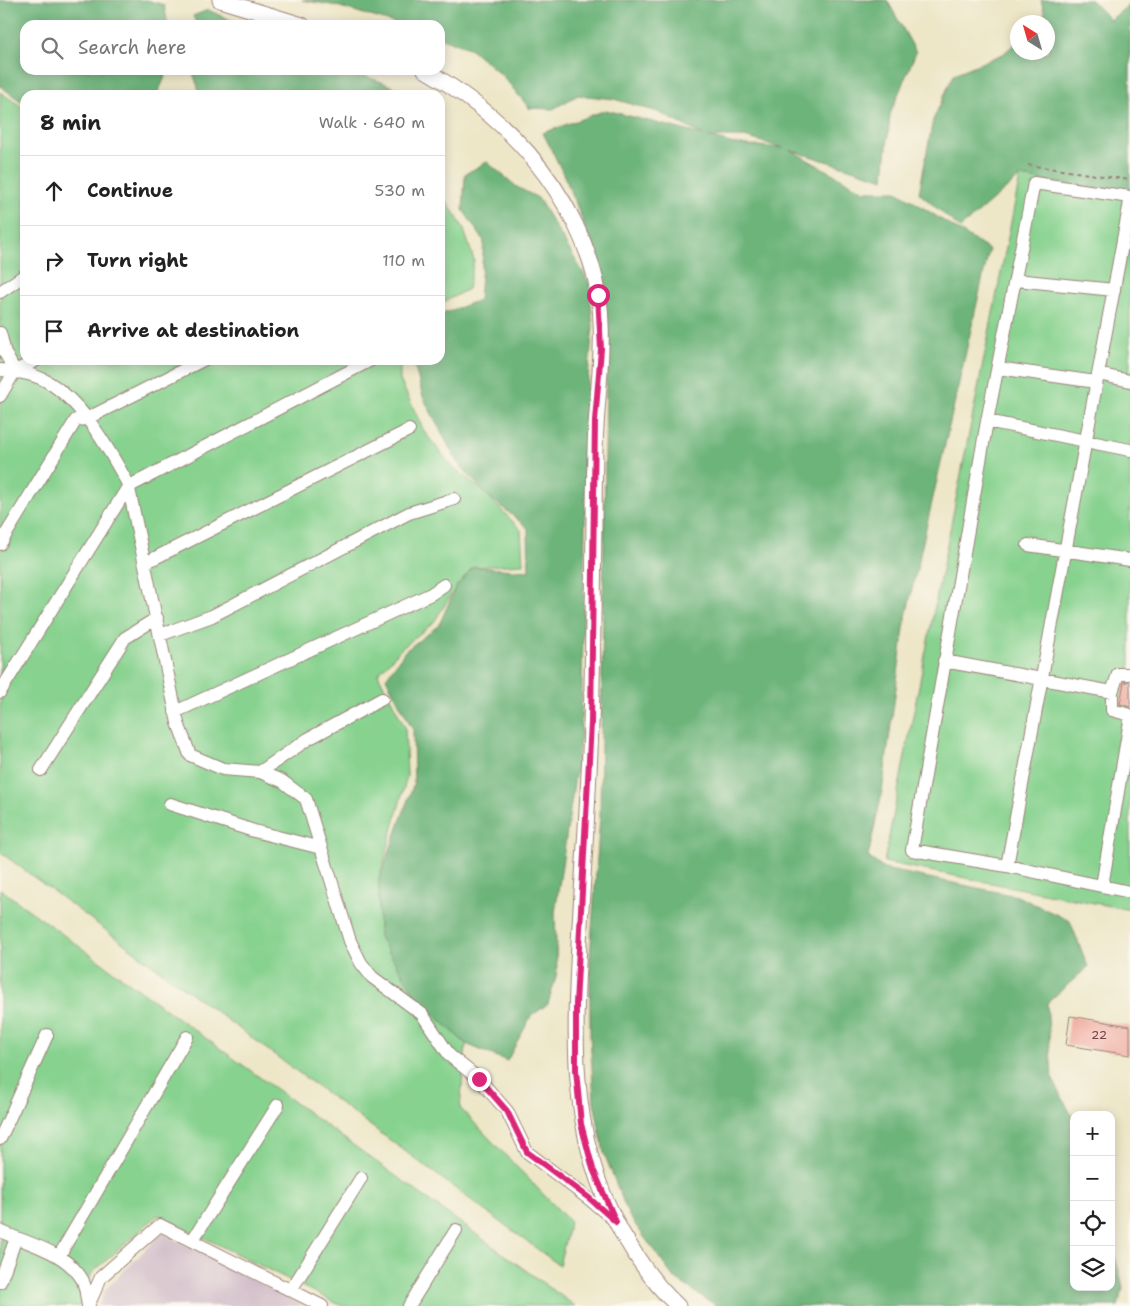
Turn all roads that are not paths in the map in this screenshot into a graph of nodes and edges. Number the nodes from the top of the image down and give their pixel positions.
1 (220, 0) edge
2 (286, 20) edge
3 (433, 75) edge
4 (1130, 197) edge
5 (1130, 202) edge
6 (20, 278) edge
7 (1016, 280) junction
8 (1114, 290) junction
9 (0, 292) edge
10 (0, 333) edge
11 (27, 365) edge
12 (193, 365) edge
13 (361, 365) edge
14 (998, 368) junction
15 (0, 370) edge
16 (15, 371) junction
17 (1097, 378) junction
18 (1130, 381) edge
19 (0, 396) edge
20 (86, 419) junction
21 (987, 421) junction
22 (409, 430) dead end
23 (1086, 442) junction
24 (1130, 450) edge
25 (128, 487) junction
26 (454, 499) dead end
27 (0, 544) edge
28 (1028, 545) dead end
29 (1065, 551) junction
30 (1130, 560) edge
31 (145, 563) junction
32 (444, 584) dead end
33 (157, 618) junction
34 (160, 635) junction
35 (944, 661) junction
36 (1130, 674) edge
37 (1041, 679) junction
38 (0, 692) edge
39 (1112, 692) junction
40 (382, 699) dead end
41 (175, 712) junction
42 (1130, 715) edge
43 (1130, 720) edge
44 (41, 770) dead end
45 (260, 772) junction
46 (170, 804) dead end
47 (321, 848) junction
48 (1007, 866) junction
49 (1102, 886) junction
50 (1130, 892) edge
51 (48, 1035) dead end
52 (187, 1037) dead end
53 (278, 1105) dead end
54 (0, 1139) edge
55 (361, 1178) dead end
56 (616, 1222) junction
57 (456, 1230) dead end
58 (0, 1231) edge
59 (16, 1238) junction
60 (192, 1241) junction
61 (59, 1256) junction
62 (0, 1282) edge
63 (291, 1290) junction
64 (88, 1306) edge
65 (322, 1306) edge
66 (409, 1306) edge
67 (678, 1306) edge

1 - 2 main road
3 - 56 main road
4 - 7 street
5 - 8 street
6 - 9 street
7 - 8 street
7 - 14 street
8 - 17 street
10 - 16 street
11 - 16 street
12 - 20 street
13 - 25 street
14 - 17 street
14 - 21 street
15 - 16 street
16 - 19 street
16 - 20 street
17 - 18 street
17 - 23 street
20 - 25 street
20 - 27 street
21 - 23 street
21 - 35 street
22 - 31 street
23 - 24 street
23 - 29 street
25 - 31 street
25 - 38 street
26 - 34 street
28 - 29 street
29 - 30 street
29 - 37 street
31 - 33 street
32 - 41 street
33 - 34 street
33 - 44 street
34 - 41 street
35 - 37 street
35 - 48 street
36 - 39 street
37 - 39 street
37 - 48 street
39 - 42 street
40 - 45 street
41 - 45 street
43 - 49 street
45 - 47 street
46 - 47 street
47 - 56 street
48 - 49 street
49 - 50 street
51 - 54 street
52 - 61 street
53 - 60 street
55 - 63 street
56 - 67 main road
57 - 66 street
58 - 59 street
59 - 61 street
59 - 62 street
60 - 63 street
60 - 64 street
61 - 64 street
63 - 65 street

